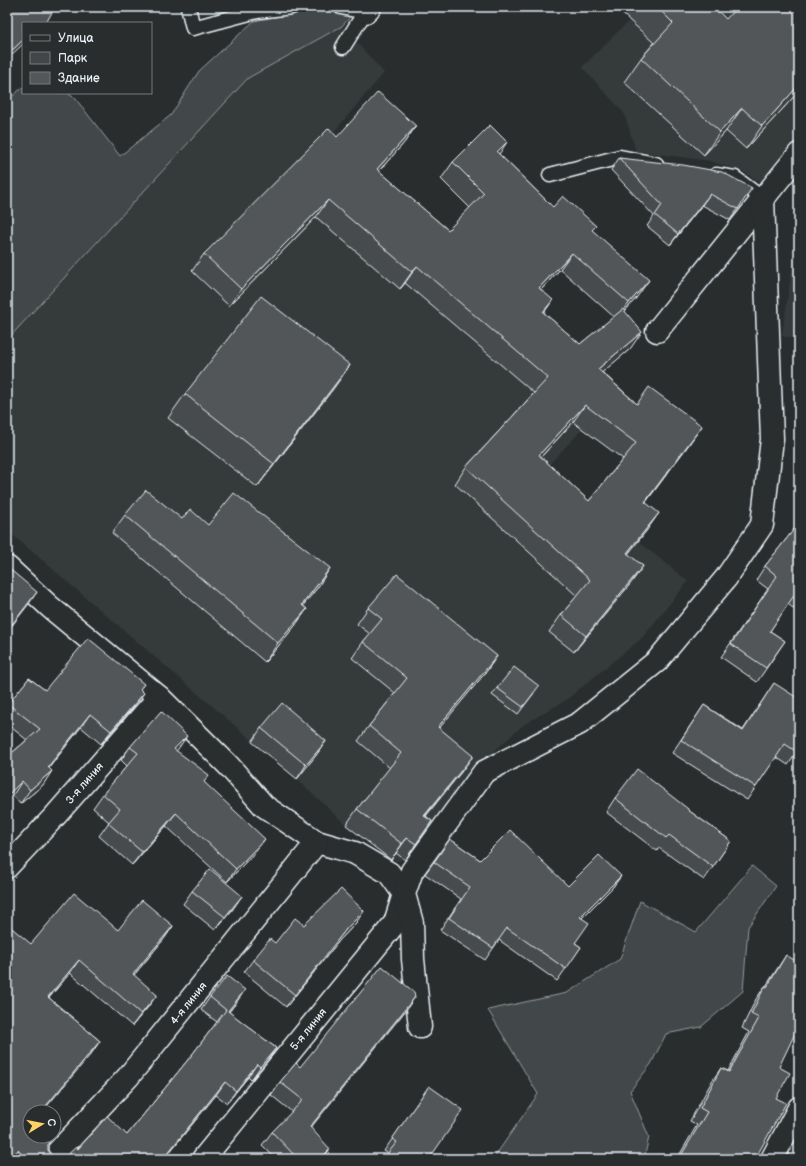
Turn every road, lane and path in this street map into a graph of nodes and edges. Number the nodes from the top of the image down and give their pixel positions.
1 (188, 7) edge
2 (292, 7) edge
3 (341, 7) edge
4 (367, 10) edge
5 (343, 47) dead end
6 (799, 154) edge
7 (666, 166) edge
8 (704, 173) edge
9 (550, 175) dead end
10 (763, 199) junction
11 (657, 331) dead end
12 (7, 567) edge
13 (159, 698) junction
14 (317, 842) junction
15 (7, 867) edge
16 (404, 894) junction
17 (420, 1027) dead end
18 (799, 1108) edge
19 (51, 1159) edge
20 (203, 1159) edge
21 (772, 1159) edge

1 - 2 lane
3 - 4 lane
4 - 5 lane
6 - 10 street
7 - 9 lane
8 - 10 lane
10 - 11 street
10 - 16 street, 5-я линия
12 - 13 street
13 - 14 street
13 - 15 street, 3-я линия
14 - 16 street
14 - 19 street, 4-я линия
16 - 17 street
16 - 20 street, 5-я линия
18 - 21 street

